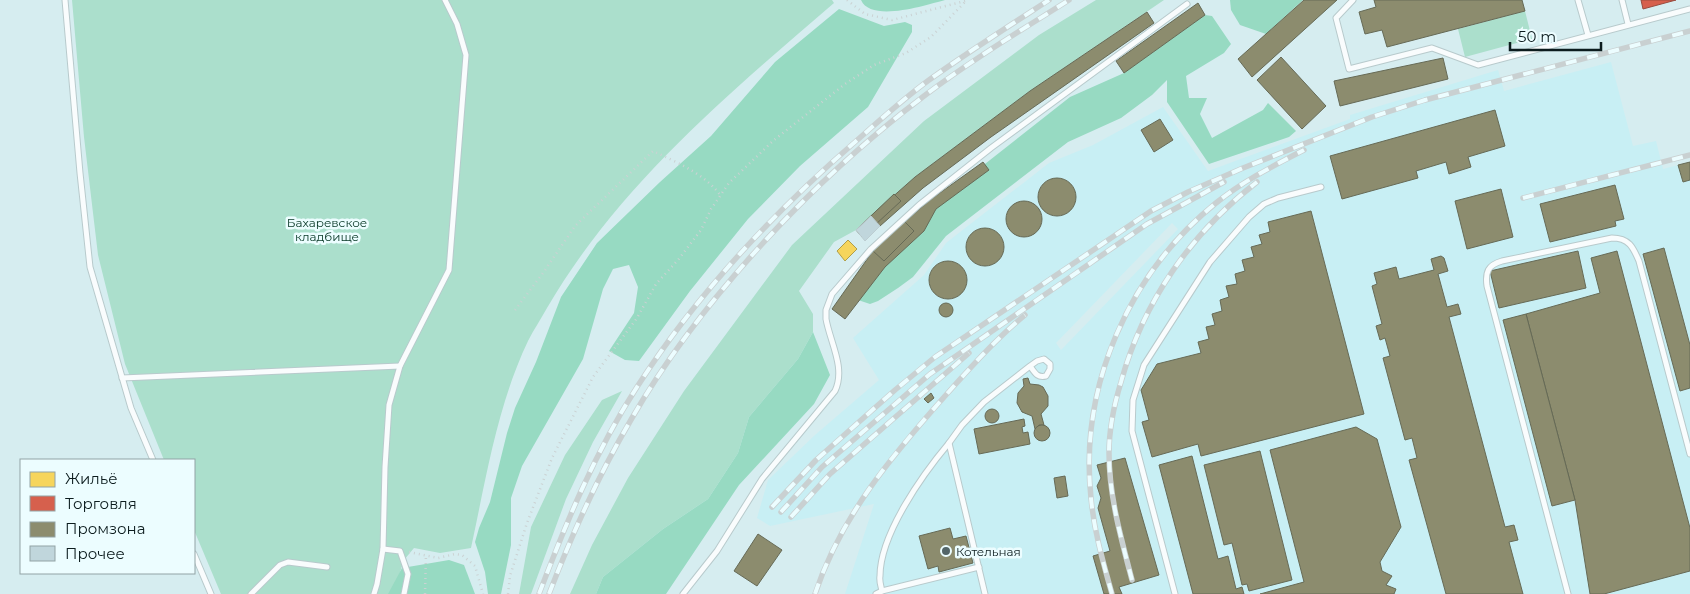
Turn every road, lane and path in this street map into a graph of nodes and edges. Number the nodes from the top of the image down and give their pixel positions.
1 (65, 0) edge
2 (445, 0) edge
3 (847, 0) edge
4 (969, 0) edge
5 (1353, 0) edge
6 (1578, 0) edge
7 (1622, 0) edge
8 (965, 2) junction
9 (1187, 4) dead end
10 (1690, 9) edge
11 (1628, 24) junction
12 (1588, 35) junction
13 (1321, 187) dead end
14 (721, 196) junction
15 (514, 310) dead end
16 (400, 366) junction
17 (1030, 366) dead end
18 (122, 378) junction
19 (949, 443) junction
20 (1690, 454) edge
21 (153, 459) edge
22 (383, 549) junction
23 (400, 551) junction
24 (426, 554) junction
25 (195, 556) edge
26 (327, 567) dead end
27 (979, 567) junction
28 (882, 591) junction
29 (211, 594) edge
30 (251, 594) edge
31 (374, 594) edge
32 (404, 594) edge
33 (425, 594) edge
34 (484, 594) edge
35 (508, 594) edge
36 (683, 594) edge
37 (876, 594) edge
38 (985, 594) edge
39 (1175, 594) edge
40 (1568, 594) edge

1 - 18 lane
2 - 16 lane
3 - 8 path
4 - 8 path
5 - 12 lane
6 - 12 lane
7 - 11 lane
8 - 14 path
9 - 36 lane
10 - 11 lane
11 - 12 lane
13 - 39 lane
14 - 15 path
14 - 35 path
16 - 18 lane
16 - 22 lane
17 - 19 lane
18 - 21 lane
19 - 27 lane
19 - 28 lane
20 - 40 lane
22 - 23 lane
22 - 31 lane
23 - 24 path
23 - 32 lane
24 - 33 path
24 - 34 path
25 - 29 lane
26 - 30 lane
27 - 28 lane
27 - 38 lane
28 - 37 lane

